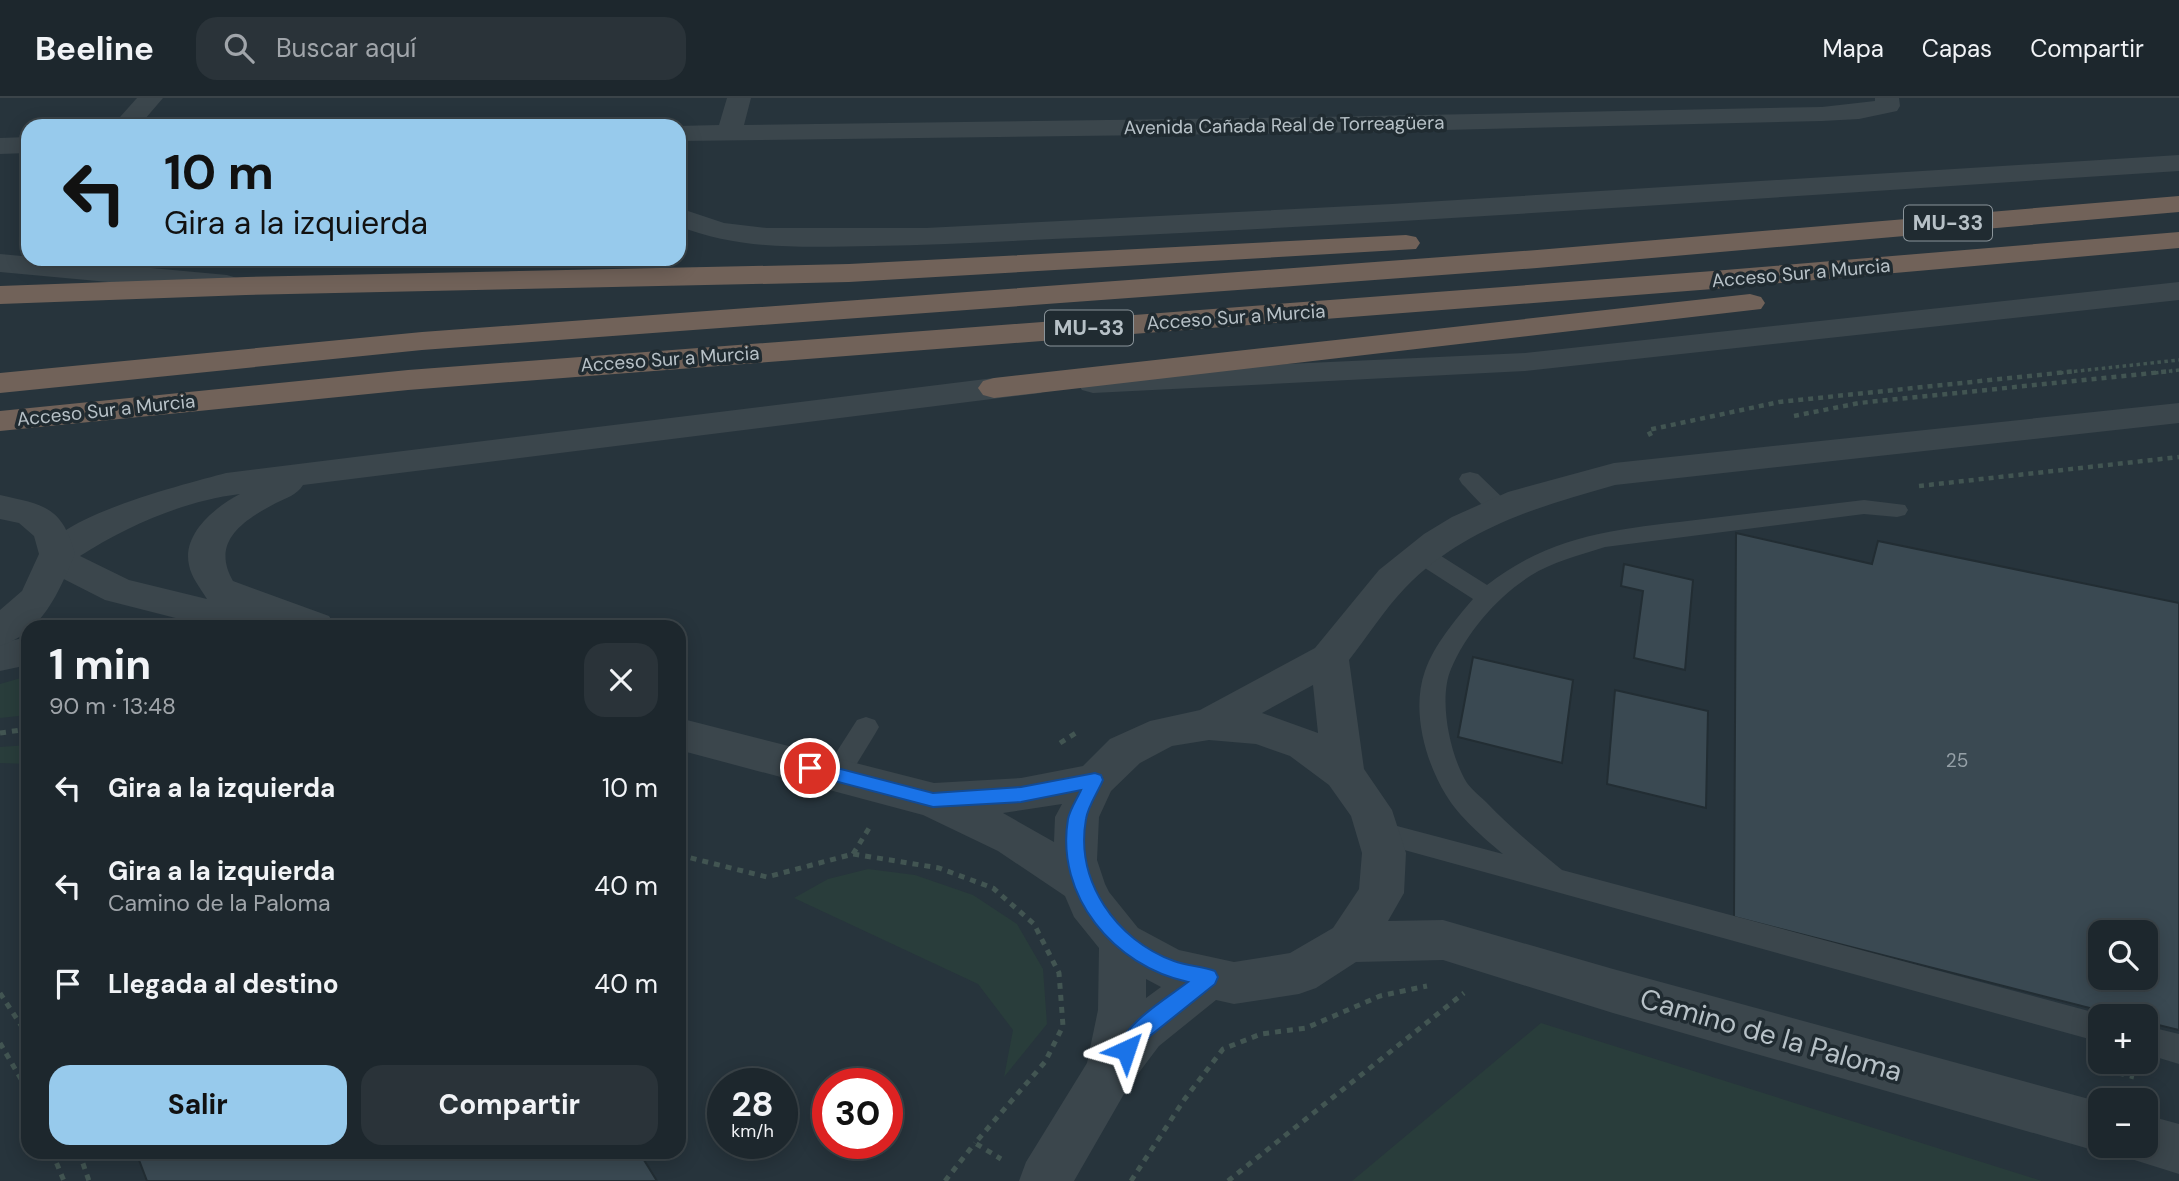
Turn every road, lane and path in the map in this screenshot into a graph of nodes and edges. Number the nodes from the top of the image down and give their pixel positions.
1 (151, 98) edge
2 (739, 98) edge
3 (1310, 98) edge
4 (1887, 102) edge
5 (132, 119) edge
6 (1319, 125) junction
7 (729, 132) junction
8 (686, 133) edge
9 (21, 145) edge
10 (0, 146) edge
11 (2179, 163) edge
12 (2179, 204) edge
13 (686, 220) edge
14 (2179, 240) edge
15 (1717, 243) junction
16 (2179, 253) edge
17 (0, 263) edge
18 (21, 265) edge
19 (32, 266) edge
20 (246, 286) junction
21 (2179, 291) edge
22 (0, 295) edge
23 (0, 383) edge
24 (994, 388) junction
25 (2179, 413) edge
26 (0, 421) edge
27 (2179, 457) edge
28 (317, 471) junction
29 (1470, 479) dead end
30 (1916, 487) dead end
31 (0, 507) edge
32 (1500, 508) junction
33 (1897, 510) dead end
34 (1422, 555) junction
35 (57, 557) junction
36 (1488, 597) junction
37 (237, 620) edge
38 (300, 620) edge
39 (0, 632) edge
40 (21, 652) edge
41 (0, 657) edge
42 (1329, 658) junction
43 (1209, 724) junction
44 (866, 727) dead end
45 (21, 730) edge
46 (0, 733) edge
47 (686, 736) edge
48 (1344, 773) junction
49 (836, 775) junction
50 (1095, 780) junction
51 (933, 800) junction
52 (1378, 832) junction
53 (686, 857) edge
54 (1554, 880) junction
55 (1083, 884) junction
56 (1381, 893) junction
57 (1122, 942) junction
58 (1349, 942) junction
59 (1461, 946) junction
60 (1209, 977) junction
61 (0, 993) edge
62 (21, 1025) edge
63 (2088, 1025) edge
64 (0, 1043) edge
65 (2158, 1043) edge
66 (2179, 1049) edge
67 (1110, 1070) junction
68 (21, 1079) edge
69 (2088, 1124) edge
70 (975, 1143) junction
71 (2158, 1143) edge
72 (2179, 1149) edge
73 (55, 1159) edge
74 (81, 1159) edge
75 (1026, 1171) edge
76 (64, 1181) edge
77 (89, 1181) edge
78 (944, 1181) edge
79 (1131, 1181) edge
80 (1228, 1181) edge

1 - 5 street
2 - 7 street
3 - 6 street
4 - 6 street, Avenida Cañada Real de Torreagüera
6 - 7 street, Avenida Cañada Real de Torreagüera
7 - 8 street, Avenida Cañada Real de Torreagüera
9 - 10 street
11 - 13 street
12 - 15 highway, Acceso Sur a Murcia / MU-33
14 - 26 highway, Acceso Sur a Murcia / MU-33
15 - 20 highway
15 - 23 highway, Acceso Sur a Murcia / MU-33
16 - 24 highway
17 - 18 street
19 - 20 street
20 - 22 highway
21 - 24 street
24 - 28 street
25 - 32 street
27 - 30 path
28 - 35 street
28 - 38 street
29 - 32 lane
31 - 35 street
32 - 34 street
33 - 36 lane
34 - 36 lane
34 - 42 street
35 - 37 street
35 - 39 street
36 - 54 lane
40 - 41 street
42 - 43 street
42 - 48 street
43 - 48 street
43 - 50 street
44 - 49 lane
45 - 46 path
47 - 49 street
48 - 52 street
49 - 51 street
50 - 51 street
50 - 55 street
51 - 55 street
52 - 54 lane
52 - 56 street
53 - 70 path
54 - 63 lane
55 - 57 street
56 - 58 street
56 - 59 street, Camino de la Paloma
57 - 60 street
57 - 67 street
58 - 59 street, Camino de la Paloma
58 - 60 street
59 - 69 street, Camino de la Paloma
59 - 79 path
59 - 80 path
60 - 67 street
61 - 62 path
64 - 68 path
65 - 66 lane
67 - 75 street
70 - 75 path
70 - 78 path
71 - 72 street
73 - 76 path
74 - 77 path

